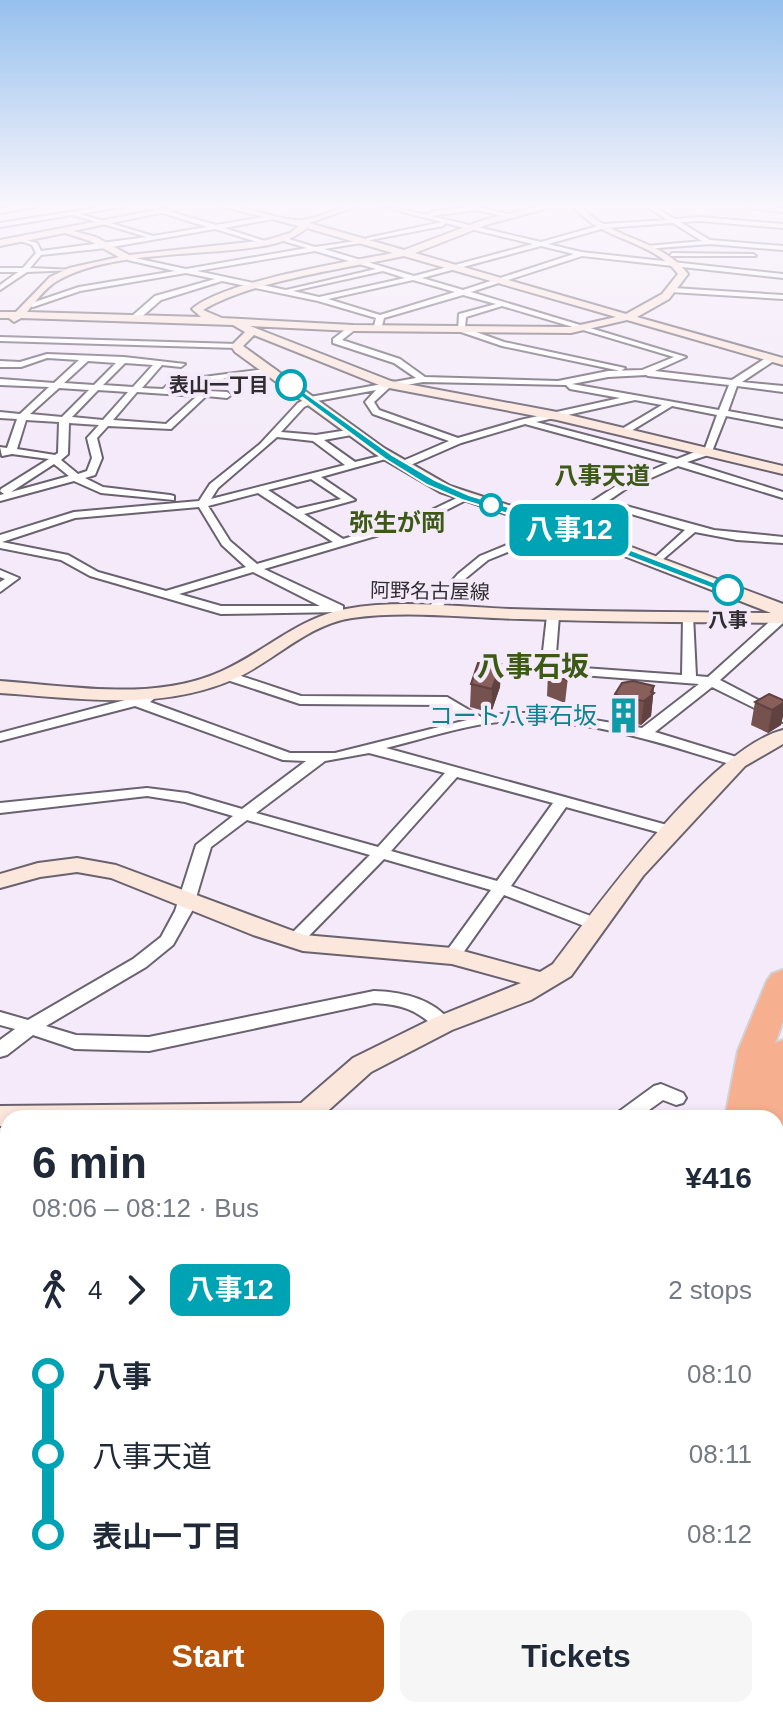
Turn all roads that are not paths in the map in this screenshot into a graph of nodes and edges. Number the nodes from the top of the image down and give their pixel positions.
1 (45, 286) edge
2 (95, 286) edge
3 (197, 286) edge
4 (257, 286) joint
5 (309, 286) edge
6 (373, 286) edge
7 (434, 286) edge
8 (484, 286) edge
9 (525, 286) edge
10 (676, 286) edge
11 (674, 290) junction
12 (283, 292) junction
13 (459, 294) junction
14 (783, 297) edge
15 (319, 299) junction
16 (30, 305) junction
17 (500, 305) junction
18 (0, 315) edge
19 (19, 315) junction
20 (625, 315) junction
21 (135, 318) junction
22 (230, 323) junction
23 (378, 323) junction
24 (353, 328) junction
25 (461, 329) junction
26 (0, 330) edge
27 (585, 330) junction
28 (252, 331) junction
29 (0, 339) edge
30 (237, 346) junction
31 (47, 356) junction
32 (86, 358) junction
33 (124, 359) junction
34 (779, 360) edge
35 (160, 362) junction
36 (0, 364) edge
37 (181, 364) dead end
38 (273, 371) junction
39 (643, 373) junction
40 (423, 379) junction
41 (0, 382) edge
42 (17, 383) junction
43 (734, 383) junction
44 (388, 384) junction
45 (558, 384) junction
46 (56, 386) junction
47 (96, 388) junction
48 (783, 389) edge
49 (135, 391) junction
50 (164, 393) junction
51 (203, 395) junction
52 (227, 395) dead end
53 (635, 397) junction
54 (312, 401) junction
55 (670, 404) junction
56 (723, 413) junction
57 (0, 415) edge
58 (23, 416) junction
59 (557, 416) junction
60 (64, 420) junction
61 (523, 422) junction
62 (105, 423) junction
63 (783, 424) edge
64 (354, 432) junction
65 (623, 432) junction
66 (275, 434) junction
67 (316, 438) junction
68 (458, 441) junction
69 (6, 450) edge
70 (706, 451) junction
71 (0, 457) edge
72 (388, 457) junction
73 (58, 459) junction
74 (742, 461) junction
75 (679, 463) junction
76 (352, 465) junction
77 (402, 465) junction
78 (783, 470) edge
79 (311, 475) junction
80 (722, 476) junction
81 (77, 478) junction
82 (261, 490) junction
83 (783, 495) edge
84 (0, 496) edge
85 (465, 498) junction
86 (601, 502) junction
87 (187, 504) junction
88 (202, 504) junction
89 (297, 512) junction
90 (783, 526) edge
91 (560, 527) junction
92 (692, 529) junction
93 (782, 540) edge
94 (0, 542) edge
95 (341, 542) junction
96 (23, 549) junction
97 (0, 563) edge
98 (655, 563) junction
99 (253, 568) junction
100 (0, 573) edge
101 (0, 588) edge
102 (165, 594) junction
103 (342, 611) junction
104 (432, 611) junction
105 (553, 616) junction
106 (689, 618) junction
107 (782, 618) edge
108 (226, 675) junction
109 (689, 679) junction
110 (711, 681) junction
111 (0, 687) edge
112 (157, 695) junction
113 (138, 702) junction
114 (783, 718) edge
115 (479, 721) junction
116 (645, 733) junction
117 (783, 736) edge
118 (0, 737) edge
119 (371, 749) junction
120 (320, 758) junction
121 (738, 762) junction
122 (453, 773) junction
123 (562, 802) junction
124 (0, 808) edge
125 (243, 815) junction
126 (672, 831) junction
127 (383, 851) junction
128 (0, 881) edge
129 (499, 887) junction
130 (188, 901) junction
131 (598, 925) junction
132 (295, 940) junction
133 (452, 956) junction
134 (542, 981) junction
135 (783, 981) edge
136 (0, 1018) edge
137 (443, 1024) junction
138 (28, 1028) junction
139 (0, 1050) edge
140 (783, 1052) edge
141 (676, 1098) dead end
142 (311, 1110) edge
143 (635, 1110) edge
144 (744, 1110) edge
145 (770, 1110) edge

1 - 16 street
2 - 16 street
3 - 21 street
4 - 12 street
4 - 22 street
5 - 12 street
6 - 15 street
7 - 13 street
8 - 13 street
9 - 20 street
10 - 11 street
11 - 14 street
11 - 20 street
12 - 15 street
13 - 17 street
13 - 23 street
15 - 23 street
16 - 19 street
17 - 25 street
17 - 27 street
18 - 19 street
19 - 21 street
19 - 26 street
20 - 27 street
20 - 34 street
21 - 22 street
22 - 24 street
22 - 28 street
23 - 24 street
23 - 25 street
24 - 40 street
25 - 27 street
25 - 39 street
27 - 39 street
28 - 30 street
28 - 44 street
29 - 30 street
30 - 38 street
31 - 32 street
31 - 36 street
31 - 42 street
32 - 33 street
32 - 46 street
33 - 35 street
33 - 47 street
34 - 43 street
35 - 37 street
35 - 49 street
38 - 50 street
38 - 54 street
39 - 43 street
39 - 45 street
40 - 44 street
40 - 45 street
41 - 42 street
42 - 46 street
43 - 48 street
43 - 56 street
44 - 54 street
44 - 59 street
44 - 68 street
45 - 53 street
46 - 47 street
46 - 58 street
47 - 49 street
47 - 60 street
49 - 50 street
49 - 62 street
50 - 51 street
51 - 52 street
51 - 62 street
53 - 55 street
53 - 59 street
54 - 64 street
54 - 66 street
55 - 56 street
55 - 65 street
56 - 63 street
56 - 70 street
57 - 58 street
58 - 60 street
58 - 69 street
59 - 61 street
59 - 65 street
60 - 62 street
60 - 73 street
61 - 68 street
61 - 75 street
62 - 81 street
64 - 67 street
64 - 72 street
65 - 70 street
66 - 67 street
66 - 88 street
67 - 76 street
68 - 77 street
69 - 71 street
69 - 73 street
70 - 74 street
70 - 75 street
72 - 76 street
72 - 77 street
73 - 81 street
73 - 84 street
74 - 78 street
74 - 80 street
75 - 80 street
75 - 86 street
76 - 79 street
77 - 85 street
79 - 82 street
79 - 89 street
80 - 83 street
81 - 84 street
81 - 87 street
82 - 88 street
82 - 89 street
85 - 91 street
85 - 95 street
86 - 91 street
86 - 92 street
87 - 88 street
87 - 94 street
88 - 99 street
89 - 95 street
90 - 93 street
91 - 98 street
91 - 104 street
92 - 93 street
92 - 98 street
94 - 96 street
95 - 99 street
96 - 97 street
96 - 102 street
98 - 107 street
99 - 102 street
99 - 103 street
100 - 101 street
102 - 103 street
103 - 104 street, 阿野名古屋線
103 - 108 street, 阿野名古屋線
104 - 105 street, 阿野名古屋線
105 - 106 street, 阿野名古屋線
105 - 109 street
106 - 107 street, 阿野名古屋線
106 - 109 street
107 - 110 street
108 - 112 street, 阿野名古屋線
108 - 115 street
109 - 110 street
110 - 114 street
110 - 116 street
111 - 112 street, 阿野名古屋線
112 - 113 street
113 - 118 street
113 - 120 street
115 - 116 street
115 - 119 street
116 - 121 street
117 - 121 street
119 - 120 street
119 - 122 street
120 - 125 street
121 - 126 street
122 - 123 street
122 - 127 street
123 - 126 street
123 - 129 street
124 - 125 street
125 - 127 street
125 - 130 street
126 - 131 street
127 - 129 street
127 - 132 street
128 - 130 street
129 - 131 street
129 - 133 street
130 - 132 street
130 - 138 street
131 - 134 street
132 - 133 street
133 - 134 street
134 - 137 street
135 - 144 highway
136 - 138 street
137 - 138 street
137 - 142 street
138 - 139 street
140 - 145 highway
141 - 143 street

